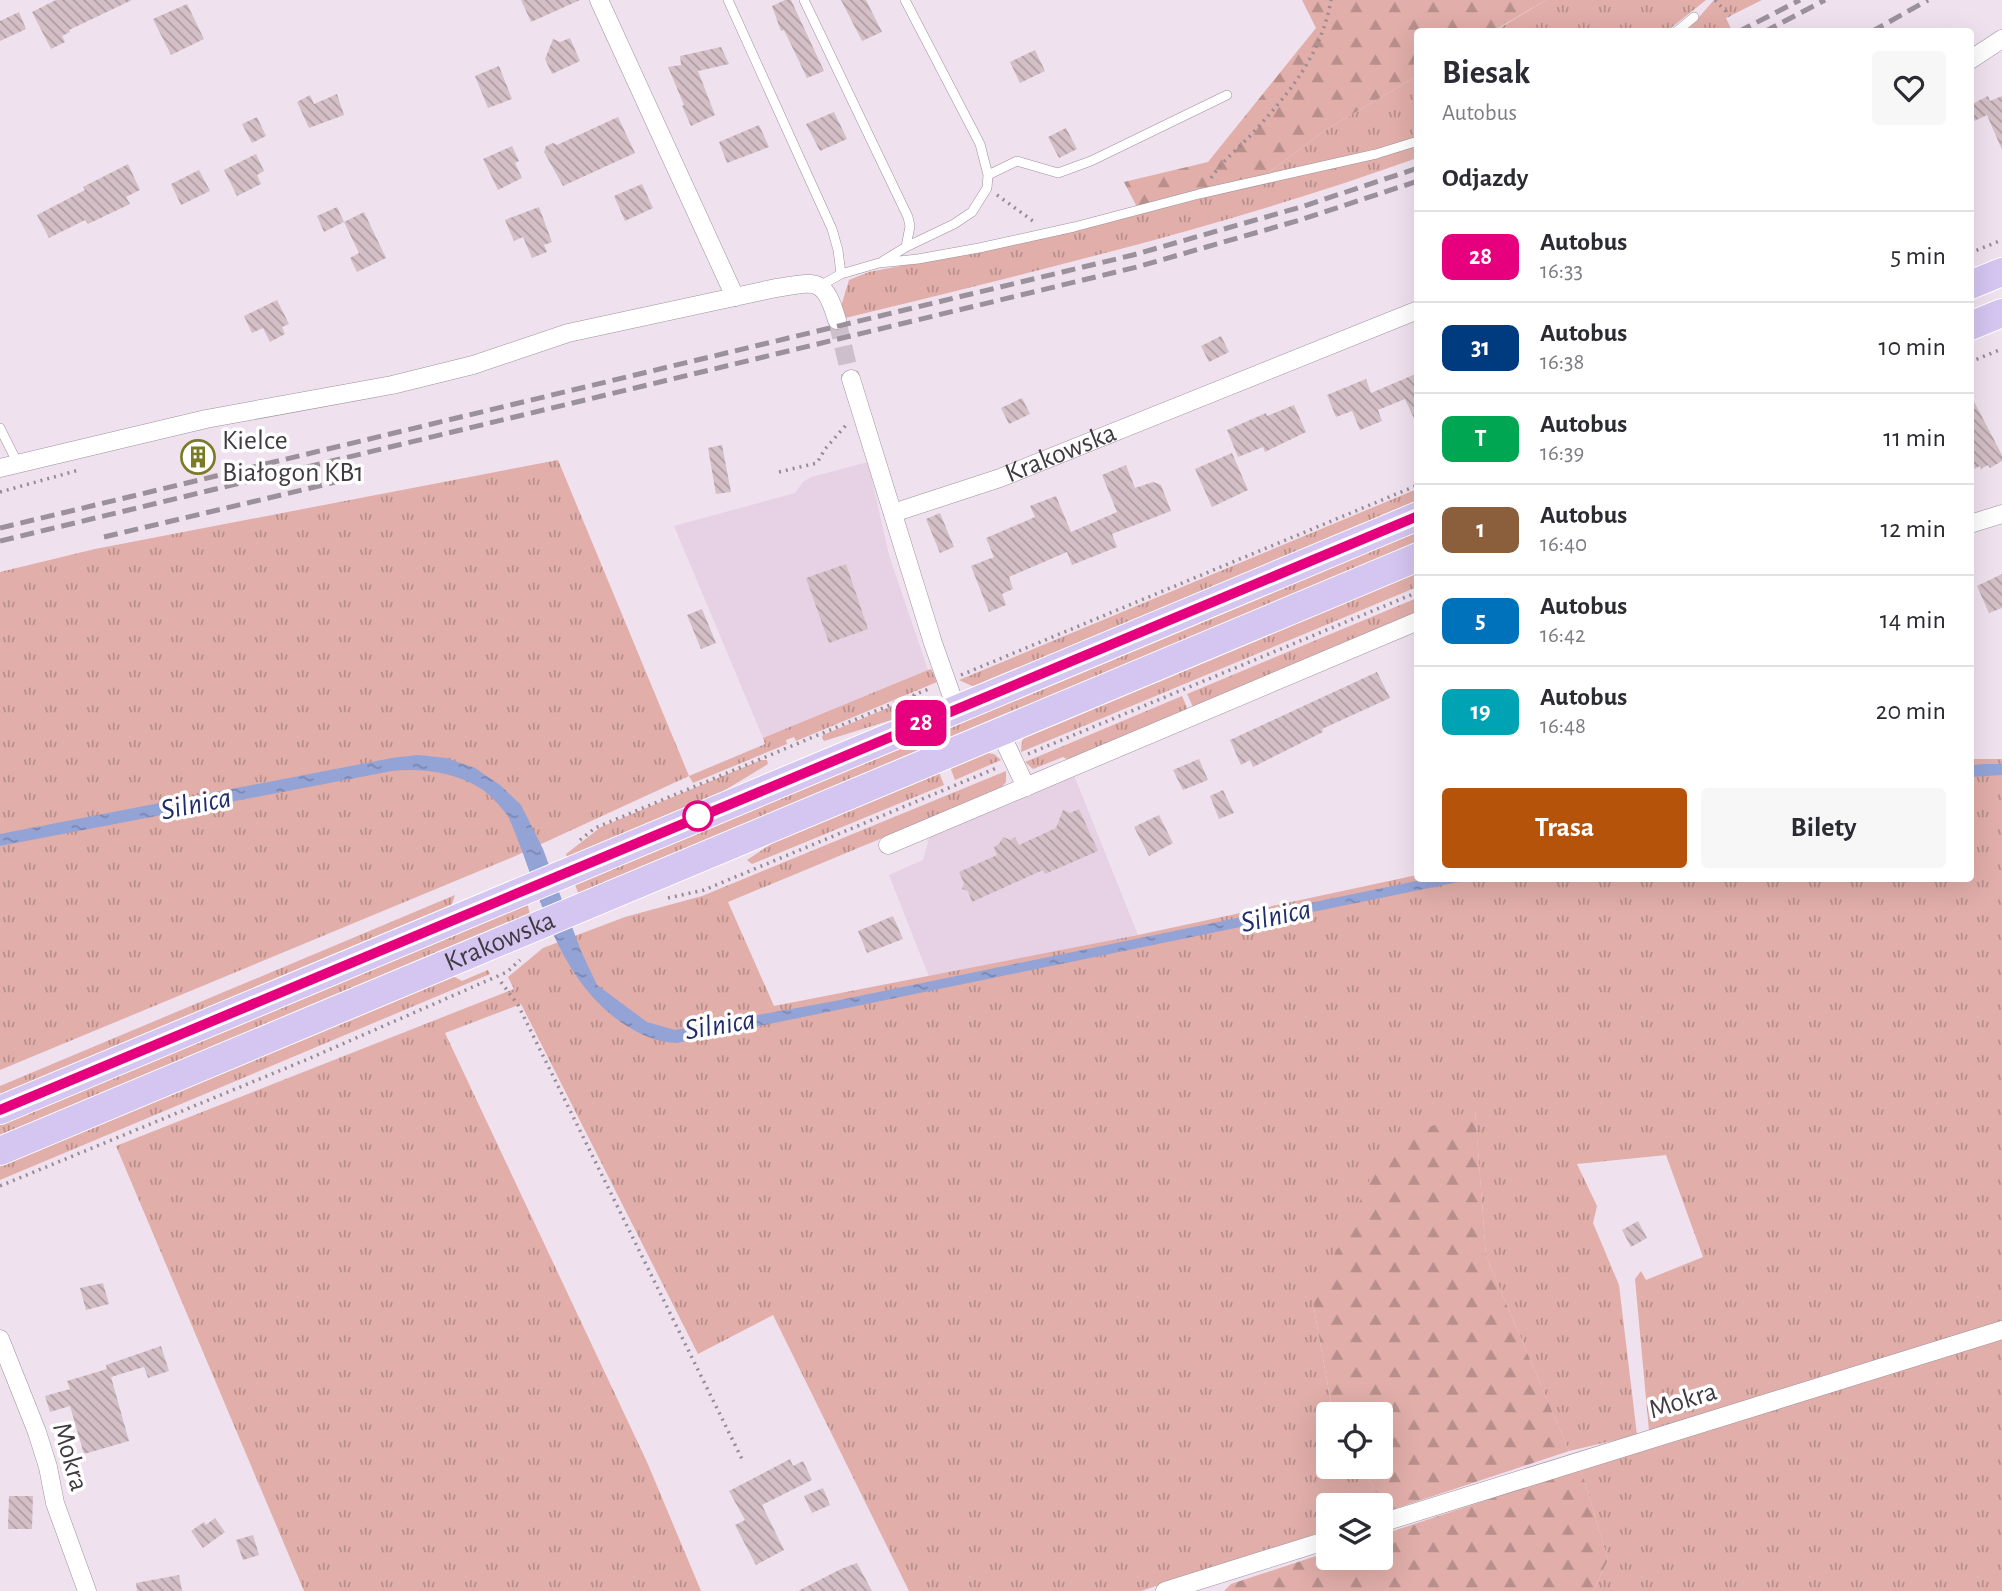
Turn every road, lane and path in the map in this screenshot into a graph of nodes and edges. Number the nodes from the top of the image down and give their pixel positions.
1 (599, 0) edge
2 (728, 0) edge
3 (804, 0) edge
4 (905, 0) edge
5 (1331, 0) edge
6 (1715, 0) edge
7 (1730, 16) dead end
8 (1694, 17) dead end
9 (1681, 28) edge
10 (2002, 39) edge
11 (1974, 57) edge
12 (1227, 95) dead end
13 (1414, 142) edge
14 (988, 175) junction
15 (987, 187) junction
16 (1199, 194) junction
17 (1048, 233) junction
18 (2002, 240) edge
19 (906, 247) junction
20 (1974, 251) edge
21 (879, 263) junction
22 (2002, 272) edge
23 (841, 274) junction
24 (1974, 283) edge
25 (820, 286) junction
26 (735, 297) junction
27 (1414, 312) edge
28 (2002, 313) edge
29 (837, 320) tunnel mouth
30 (1974, 324) edge
31 (2002, 349) edge
32 (1974, 360) edge
33 (851, 379) tunnel mouth
34 (862, 413) junction
35 (0, 428) edge
36 (9, 466) edge
37 (779, 472) dead end
38 (1414, 487) edge
39 (893, 513) junction
40 (2002, 514) edge
41 (1414, 518) edge
42 (1974, 523) edge
43 (1414, 559) edge
44 (1414, 594) edge
45 (1414, 623) edge
46 (956, 677) dead end
47 (938, 685) dead end
48 (1182, 690) junction
49 (914, 695) junction
50 (1187, 701) dead end
51 (956, 708) junction
52 (920, 711) dead end
53 (1000, 732) junction
54 (1024, 756) dead end
55 (1004, 764) dead end
56 (1026, 787) junction
57 (578, 841) dead end
58 (888, 845) dead end
59 (693, 892) dead end
60 (508, 972) dead end
61 (501, 982) dead end
62 (0, 1110) edge
63 (0, 1151) edge
64 (0, 1186) edge
65 (2002, 1330) edge
66 (0, 1339) edge
67 (743, 1459) dead end
68 (1393, 1519) edge
69 (1316, 1544) edge
70 (87, 1591) edge
71 (1166, 1591) edge

1 - 26 street
2 - 23 lane
3 - 19 lane
4 - 14 lane
5 - 16 path
6 - 7 path
8 - 9 lane
10 - 11 street
12 - 14 lane
13 - 16 lane
14 - 15 lane
15 - 17 path
15 - 19 lane
16 - 17 lane
17 - 21 lane
18 - 20 path
19 - 21 lane
21 - 23 lane
22 - 24 main road
23 - 25 lane
25 - 26 street
25 - 29 street
26 - 36 street
27 - 39 street, Krakowska
28 - 30 main road
31 - 32 path
33 - 34 street
34 - 37 path
34 - 39 street
35 - 36 lane
38 - 46 path
39 - 51 street
40 - 42 street
41 - 51 main road, Krakowska
43 - 53 main road, Krakowska
44 - 48 path
45 - 56 street
47 - 49 path
48 - 50 path
48 - 54 path
49 - 52 path
49 - 57 path
51 - 62 main road, Krakowska
53 - 56 street
53 - 63 main road, Krakowska
55 - 59 path
56 - 58 street
60 - 64 path
61 - 67 path
65 - 68 street, Mokra
66 - 70 street, Mokra
69 - 71 street

